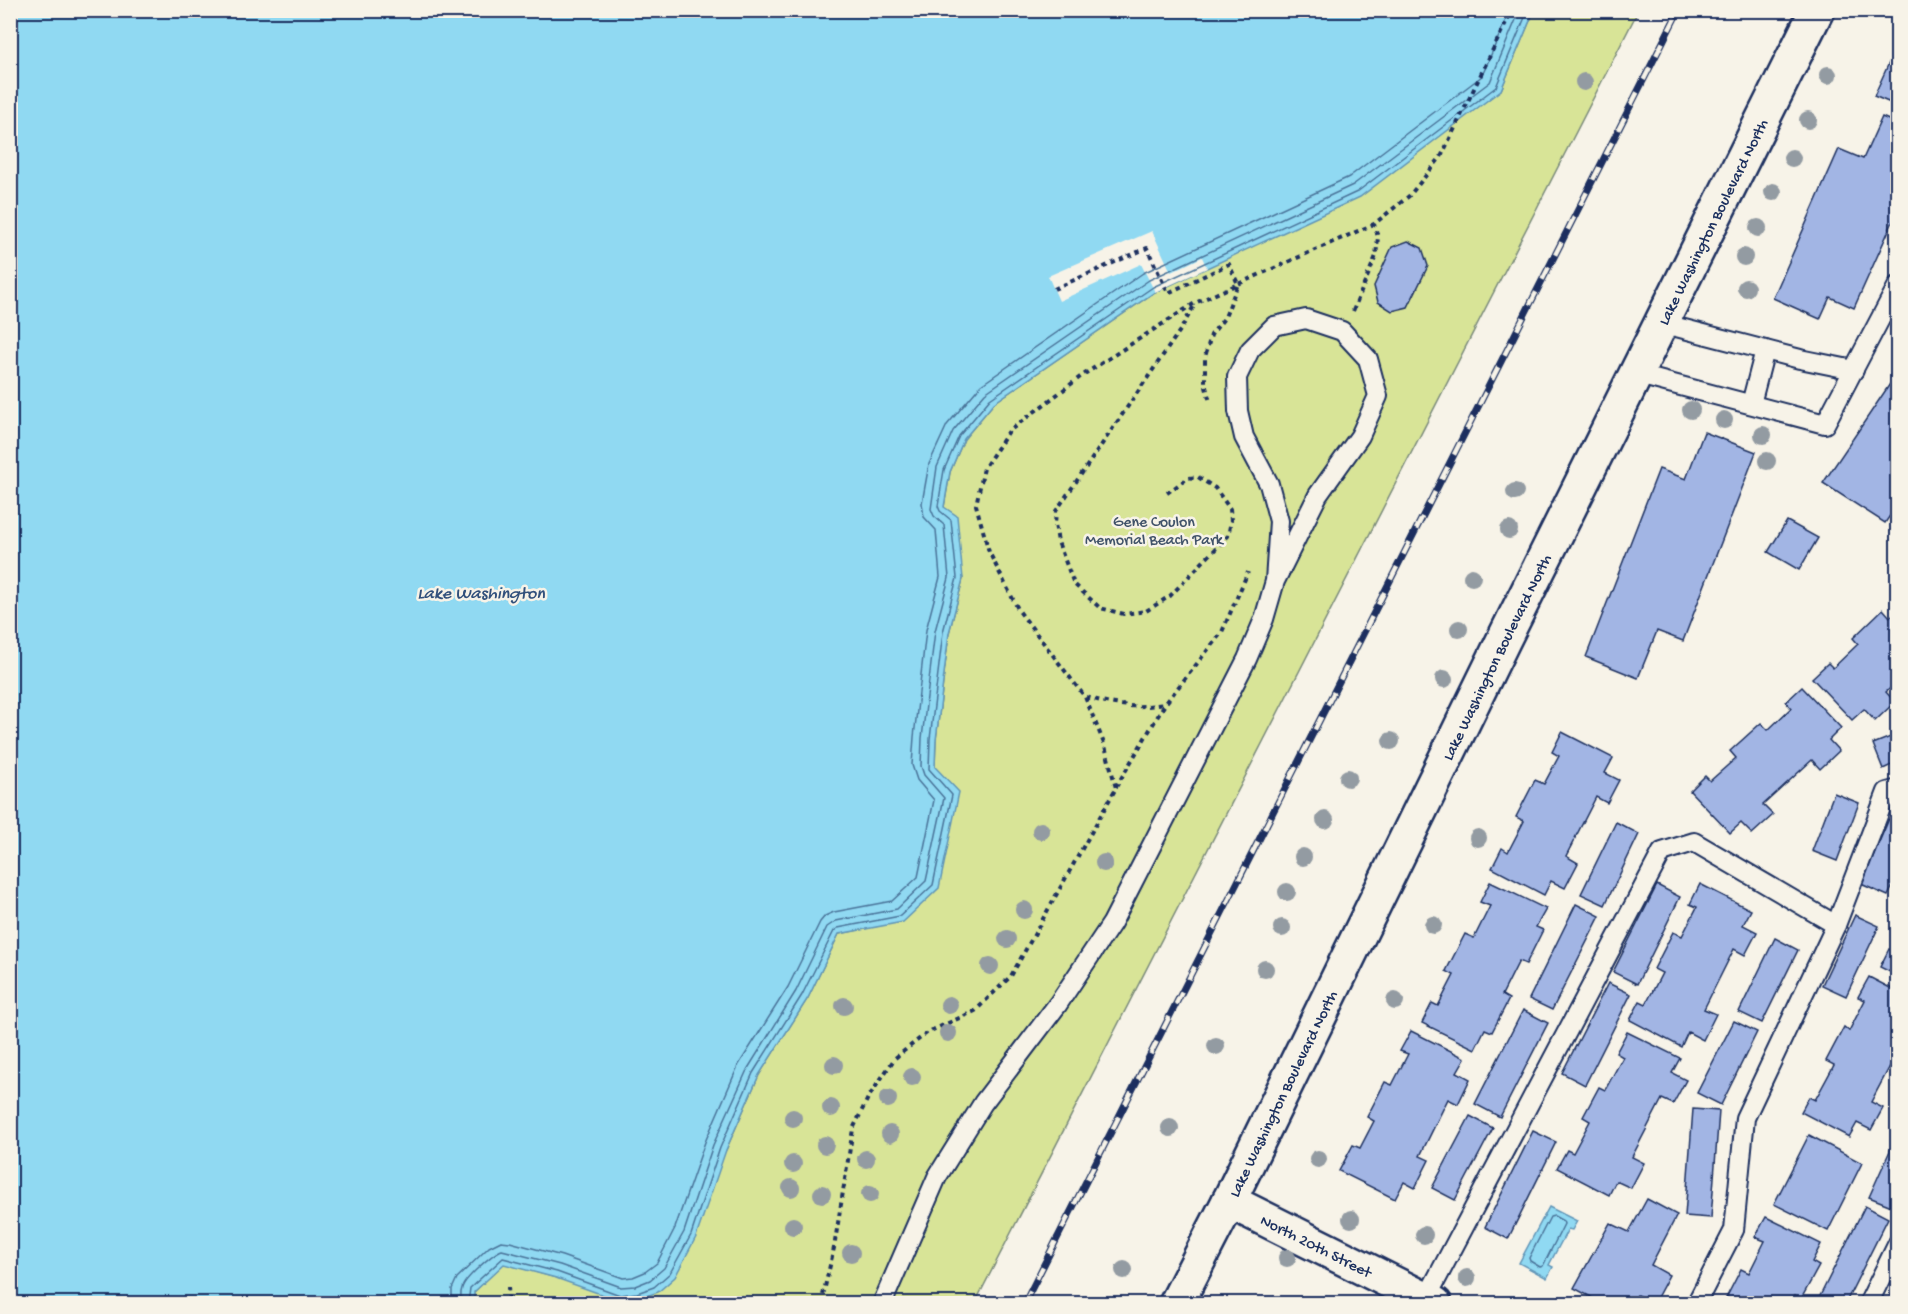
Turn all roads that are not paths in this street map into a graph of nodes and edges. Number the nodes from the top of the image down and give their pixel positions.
1 (1817, 10) edge
2 (1898, 285) edge
3 (1661, 323) junction
4 (1765, 350) junction
5 (1854, 370) junction
6 (1635, 374) junction
7 (1751, 404) junction
8 (1275, 581) junction
9 (1898, 789) edge
10 (1836, 925) junction
11 (1229, 1201) junction
12 (1898, 1243) edge
13 (1431, 1301) edge
14 (882, 1304) edge
15 (1176, 1304) edge
16 (1696, 1304) edge
17 (1868, 1304) edge

1 - 3 street, Lake Washington Boulevard North
2 - 5 lane
3 - 4 lane
3 - 6 street, Lake Washington Boulevard North
4 - 5 lane
4 - 7 lane
5 - 7 lane
6 - 7 lane
6 - 11 street, Lake Washington Boulevard North
8 - 8 lane
8 - 14 lane
9 - 10 lane
10 - 13 lane
10 - 16 lane
11 - 13 street, North 20th Street
11 - 15 street, Lake Washington Boulevard North
12 - 17 lane

